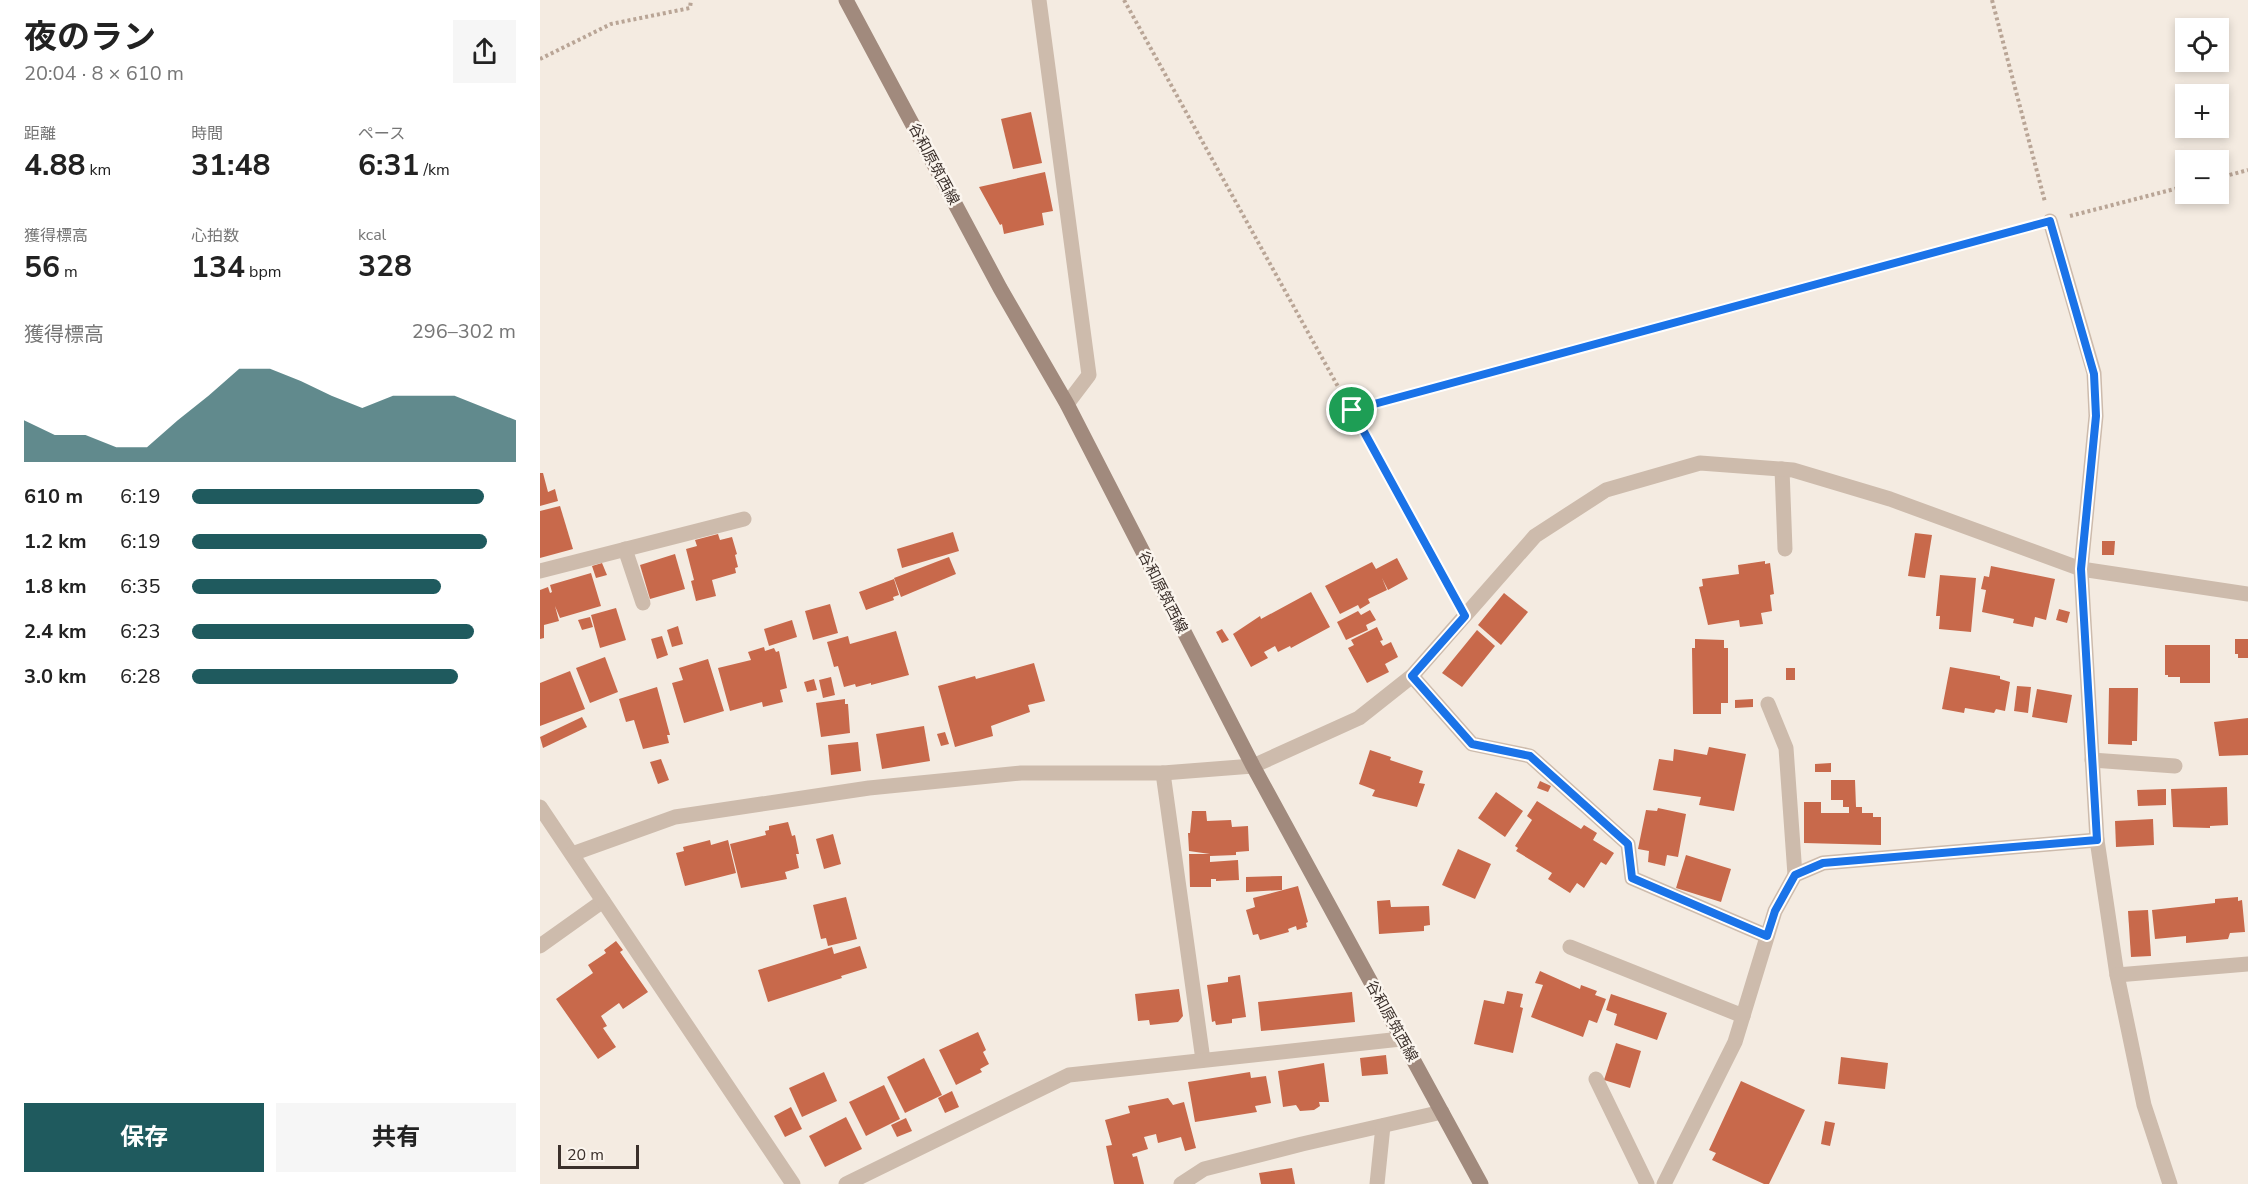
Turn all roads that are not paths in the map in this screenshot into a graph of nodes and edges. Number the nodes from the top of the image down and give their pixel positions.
1 (846, 0) edge
2 (1039, 0) edge
3 (2050, 221) road end
4 (1067, 404) junction
5 (1782, 469) junction
6 (744, 519) dead end
7 (625, 549) junction
8 (1785, 549) dead end
9 (2081, 569) junction
10 (540, 571) edge
11 (2248, 594) edge
12 (643, 603) dead end
13 (1412, 676) junction
14 (1768, 704) dead end
15 (2092, 760) junction
16 (1252, 766) junction
17 (2175, 766) dead end
18 (1163, 773) junction
19 (540, 807) edge
20 (2097, 840) junction
21 (572, 854) junction
22 (1795, 875) junction
23 (603, 901) junction
24 (1767, 936) junction
25 (540, 946) edge
26 (1570, 947) dead end
27 (2248, 964) edge
28 (2117, 975) junction
29 (1743, 1016) junction
30 (1401, 1039) junction
31 (1203, 1060) junction
32 (1596, 1079) dead end
33 (1442, 1112) junction
34 (1383, 1126) junction
35 (793, 1184) edge
36 (846, 1184) edge
37 (1181, 1184) edge
38 (1377, 1184) edge
39 (1481, 1184) edge
40 (1647, 1184) edge
41 (1664, 1184) edge
42 (2170, 1184) edge

1 - 4 main road, 谷和原筑西線
2 - 4 street
3 - 9 street
4 - 16 main road, 谷和原筑西線
5 - 8 street
5 - 9 street
5 - 13 street
6 - 7 street
7 - 10 street
7 - 12 street
9 - 11 street
9 - 15 street
13 - 16 street
13 - 24 street
14 - 22 street
15 - 17 street
15 - 20 street
16 - 18 street
16 - 30 main road, 谷和原筑西線
18 - 21 street
18 - 31 street
19 - 21 street
20 - 22 street
20 - 28 street
21 - 23 street
22 - 24 street
23 - 25 street
23 - 35 street
24 - 29 street
26 - 29 street
27 - 28 street
28 - 42 street
29 - 41 street
30 - 31 street
30 - 33 main road, 谷和原筑西線
31 - 36 street
32 - 40 street
33 - 34 street
33 - 39 main road, 谷和原筑西線
34 - 37 street
34 - 38 street

